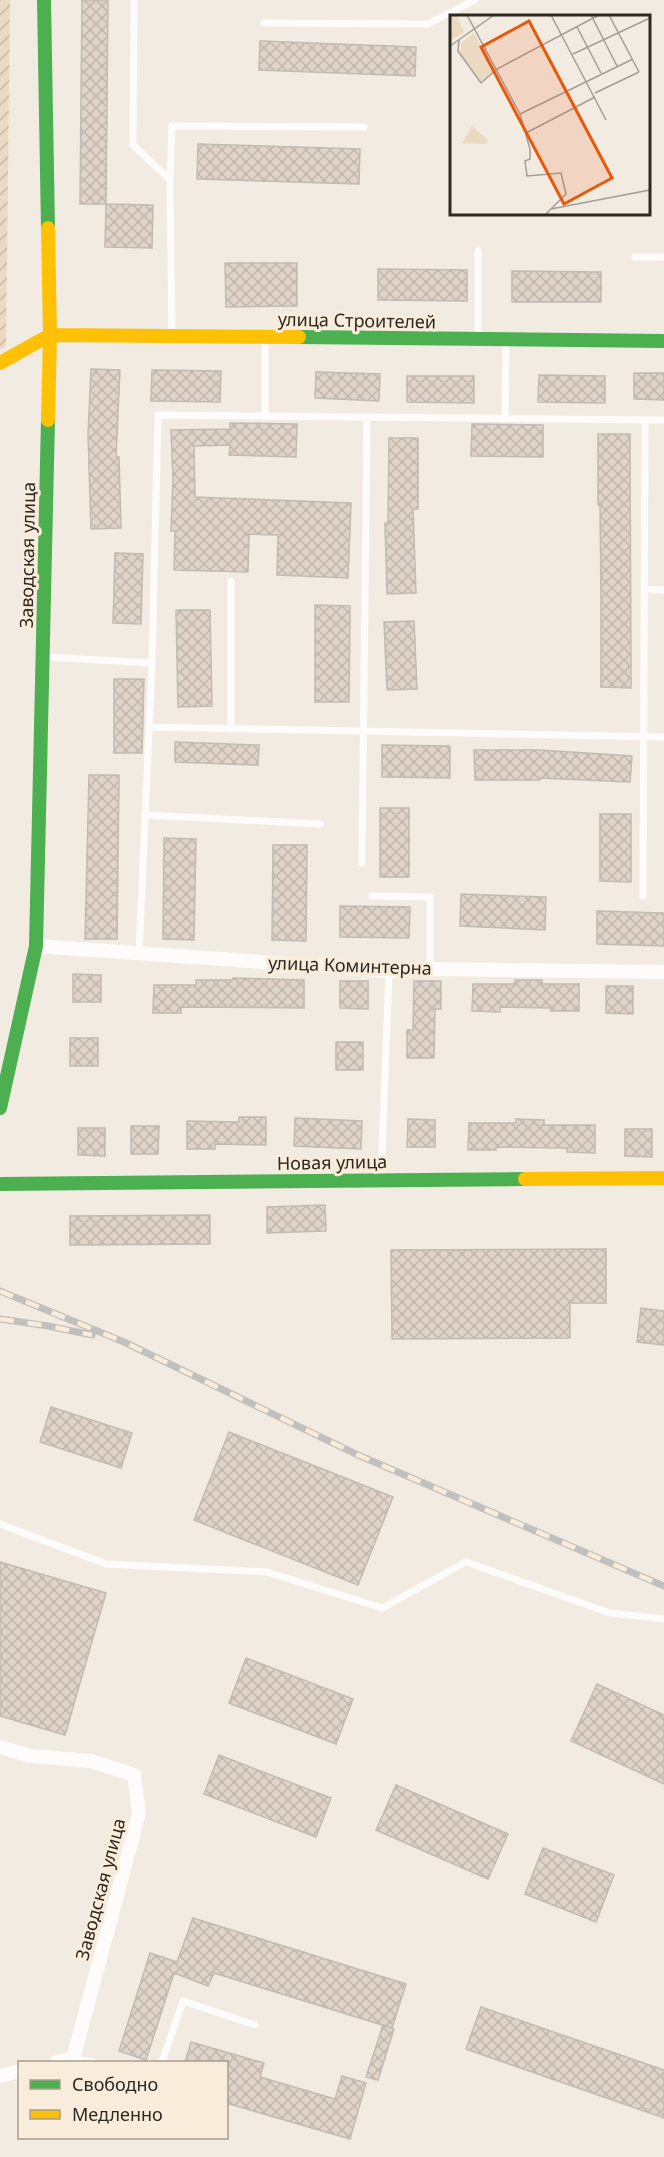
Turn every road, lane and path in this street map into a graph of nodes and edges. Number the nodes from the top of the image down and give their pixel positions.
1 (44, 0) edge
2 (134, 0) edge
3 (474, 0) edge
4 (264, 23) dead end
5 (364, 127) dead end
6 (170, 180) junction
7 (478, 251) dead end
8 (635, 257) dead end
9 (664, 257) edge
10 (51, 335) junction
11 (172, 336) junction
12 (265, 337) junction
13 (478, 339) junction
14 (506, 340) junction
15 (664, 341) edge
16 (0, 363) edge
17 (265, 417) junction
18 (367, 417) junction
19 (505, 419) junction
20 (645, 420) junction
21 (664, 420) edge
22 (231, 581) dead end
23 (645, 590) junction
24 (664, 590) edge
25 (43, 657) junction
26 (152, 663) junction
27 (149, 727) junction
28 (231, 729) junction
29 (363, 731) junction
30 (644, 736) junction
31 (664, 737) edge
32 (145, 815) junction
33 (320, 824) dead end
34 (362, 863) dead end
35 (372, 896) dead end
36 (643, 896) dead end
37 (36, 946) junction
38 (139, 954) junction
39 (430, 969) junction
40 (389, 970) junction
41 (664, 972) edge
42 (0, 1108) edge
43 (664, 1178) edge
44 (381, 1180) junction
45 (0, 1184) edge
46 (0, 1524) edge
47 (664, 1618) edge
48 (0, 1747) edge
49 (255, 2025) dead end
50 (73, 2059) junction
51 (62, 2061) edge
52 (86, 2061) edge
53 (162, 2061) edge
54 (18, 2072) edge
55 (0, 2076) edge

1 - 10 street, Заводская улица
2 - 6 lane
3 - 4 lane
5 - 6 lane
6 - 11 lane
7 - 13 lane
8 - 9 lane
10 - 11 street, улица Строителей
10 - 16 street
10 - 25 street, Заводская улица
11 - 12 street, улица Строителей
12 - 13 street, улица Строителей
12 - 17 lane
13 - 14 street, улица Строителей
14 - 15 street, улица Строителей
14 - 19 lane
17 - 18 lane
17 - 26 lane
18 - 19 lane
18 - 29 lane
19 - 20 lane
20 - 21 lane
20 - 23 lane
22 - 28 lane
23 - 24 lane
23 - 30 lane
25 - 26 lane
25 - 37 street, Заводская улица
26 - 27 lane
27 - 28 lane
27 - 32 lane
28 - 29 lane
29 - 30 lane
29 - 34 lane
30 - 31 lane
30 - 36 lane
32 - 33 lane
32 - 38 lane
35 - 39 lane
37 - 38 street, улица Коминтерна
37 - 42 street, Заводская улица
38 - 40 street, улица Коминтерна
39 - 40 street, улица Коминтерна
39 - 41 street, улица Коминтерна
40 - 44 lane
43 - 44 street, Новая улица
44 - 45 street, Новая улица
46 - 47 lane
48 - 50 street, Заводская улица
49 - 53 lane
50 - 51 street
50 - 52 lane
54 - 55 street

